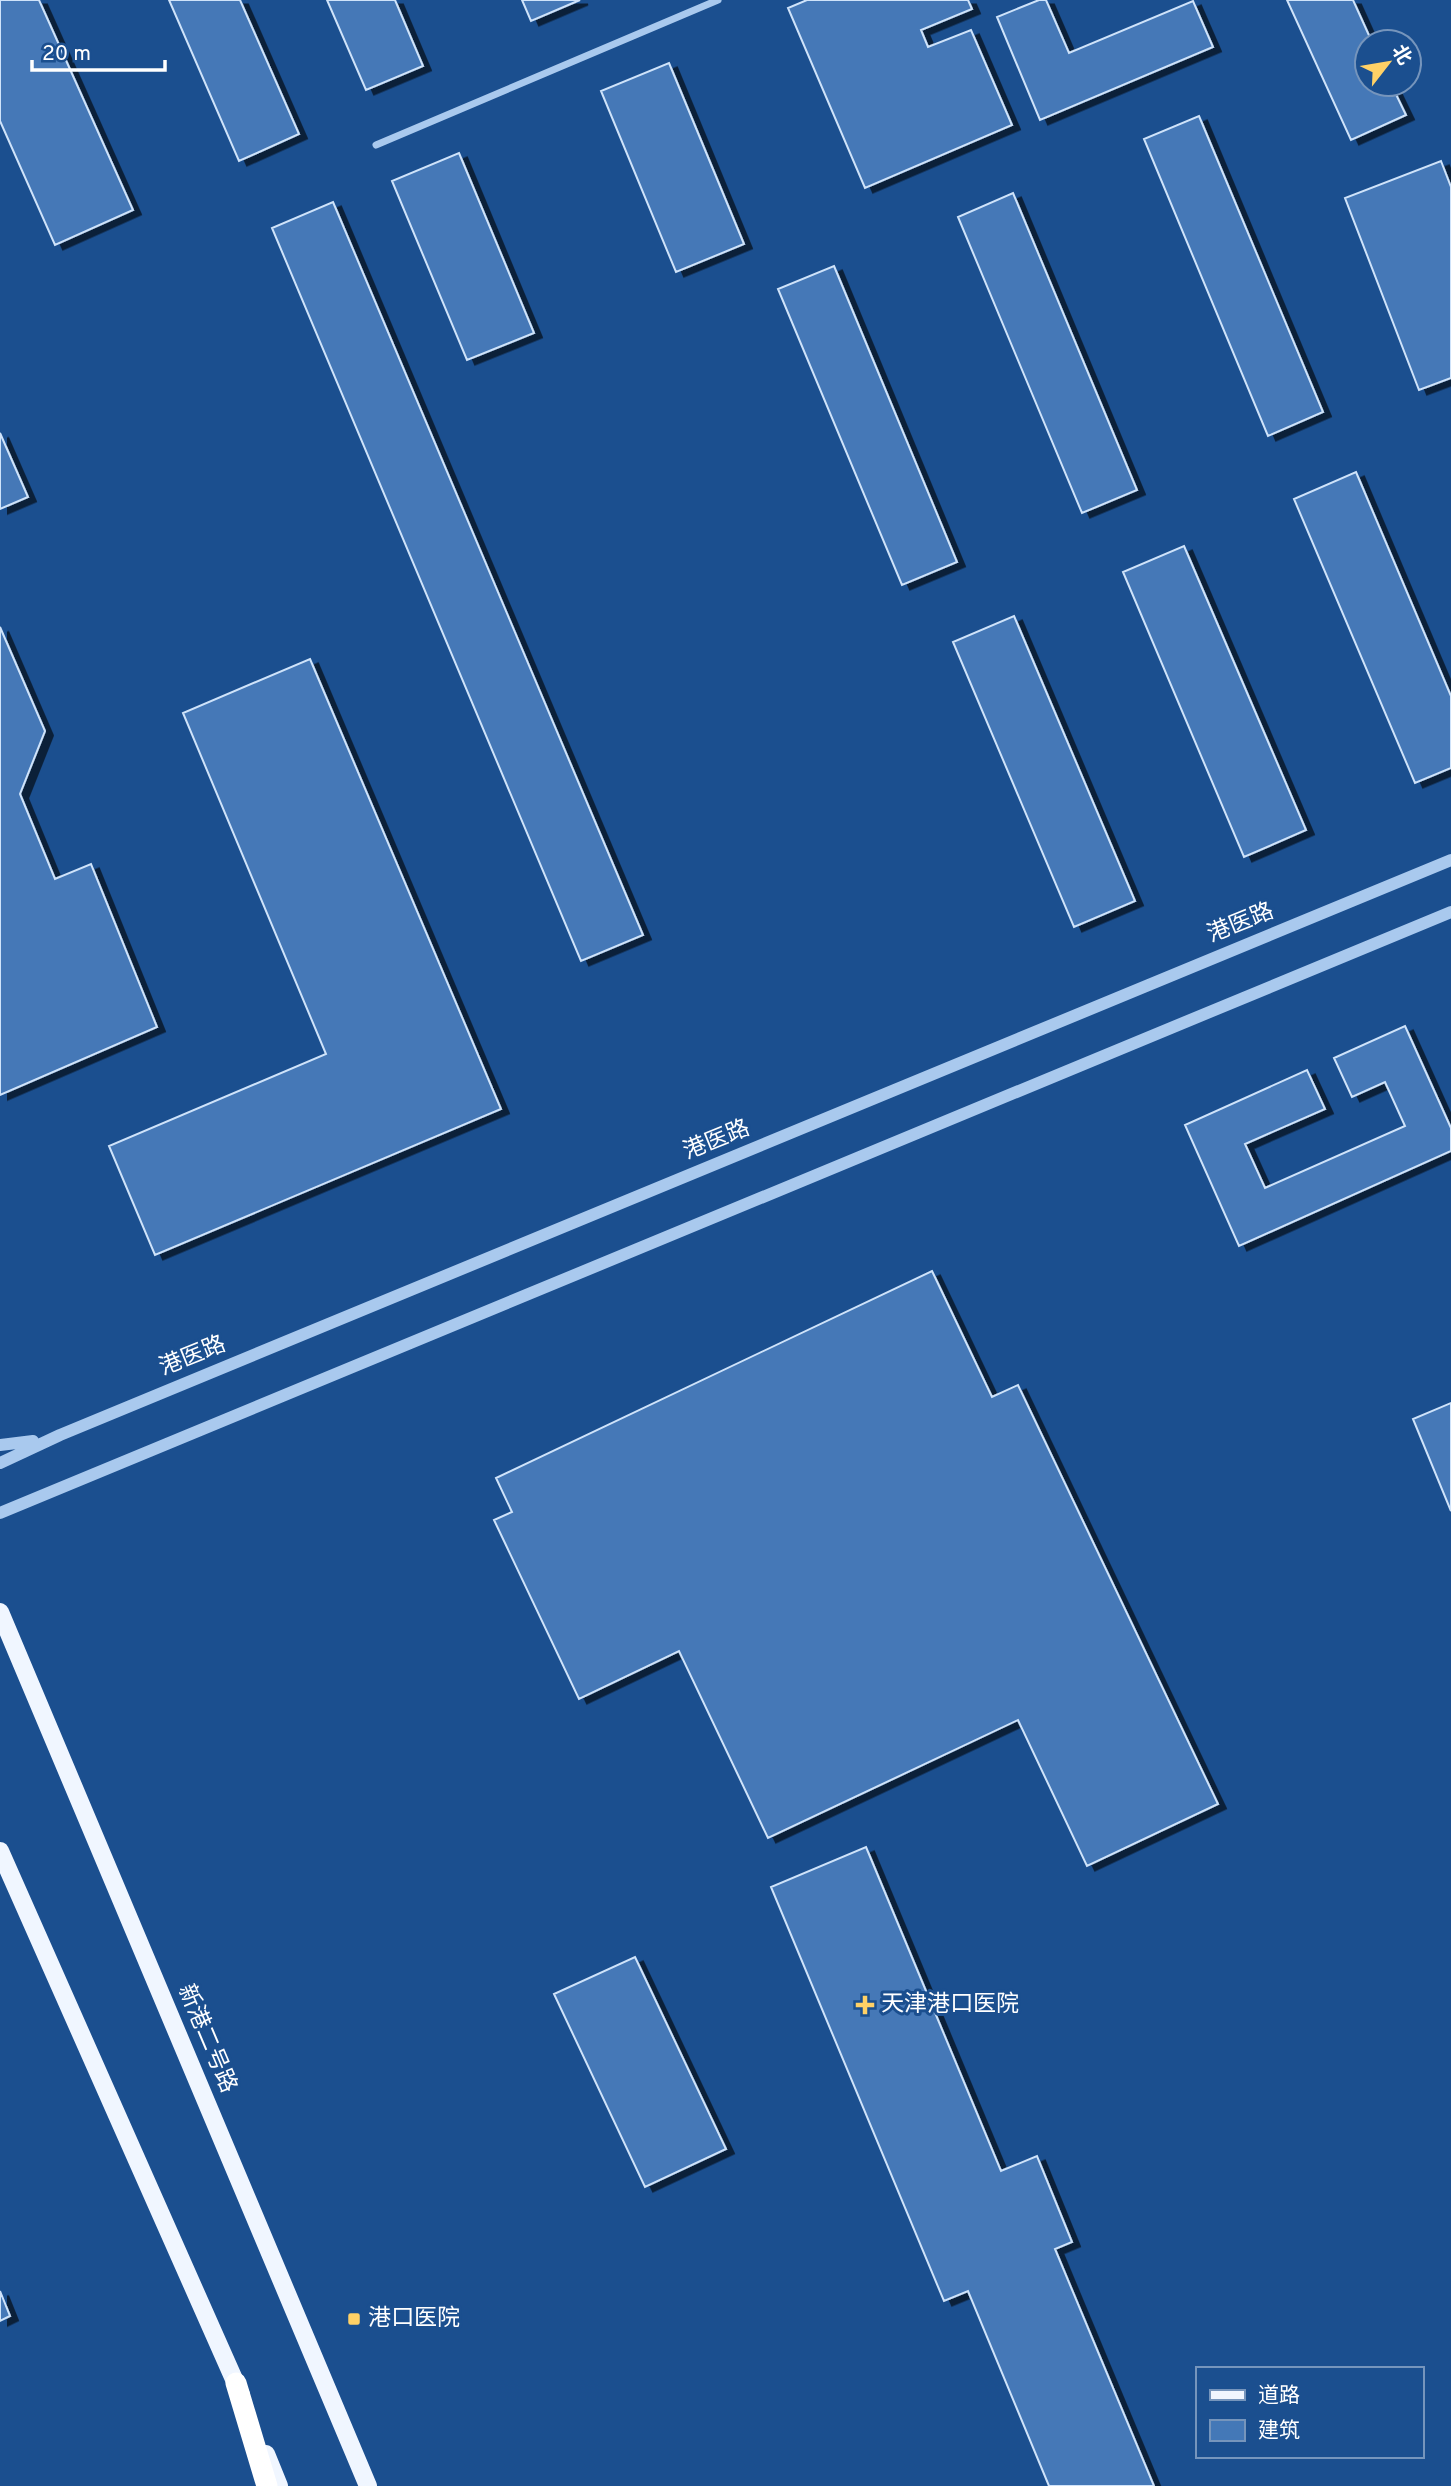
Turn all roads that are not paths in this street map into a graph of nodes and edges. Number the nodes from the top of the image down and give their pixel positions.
1 (718, 0) edge
2 (376, 145) dead end
3 (1451, 860) edge
4 (1451, 912) edge
5 (60, 1435) junction
6 (0, 1445) edge
7 (0, 1463) edge
8 (0, 1513) edge
9 (0, 1612) edge
10 (0, 1852) edge
11 (236, 2383) junction
12 (267, 2486) edge
13 (279, 2486) edge
14 (368, 2486) edge

1 - 2 street
3 - 5 street, 港医路
4 - 8 street
5 - 6 street
5 - 7 street, 港医路
9 - 14 main road, 新港二号路
10 - 11 main road
11 - 12 highway
11 - 13 main road

